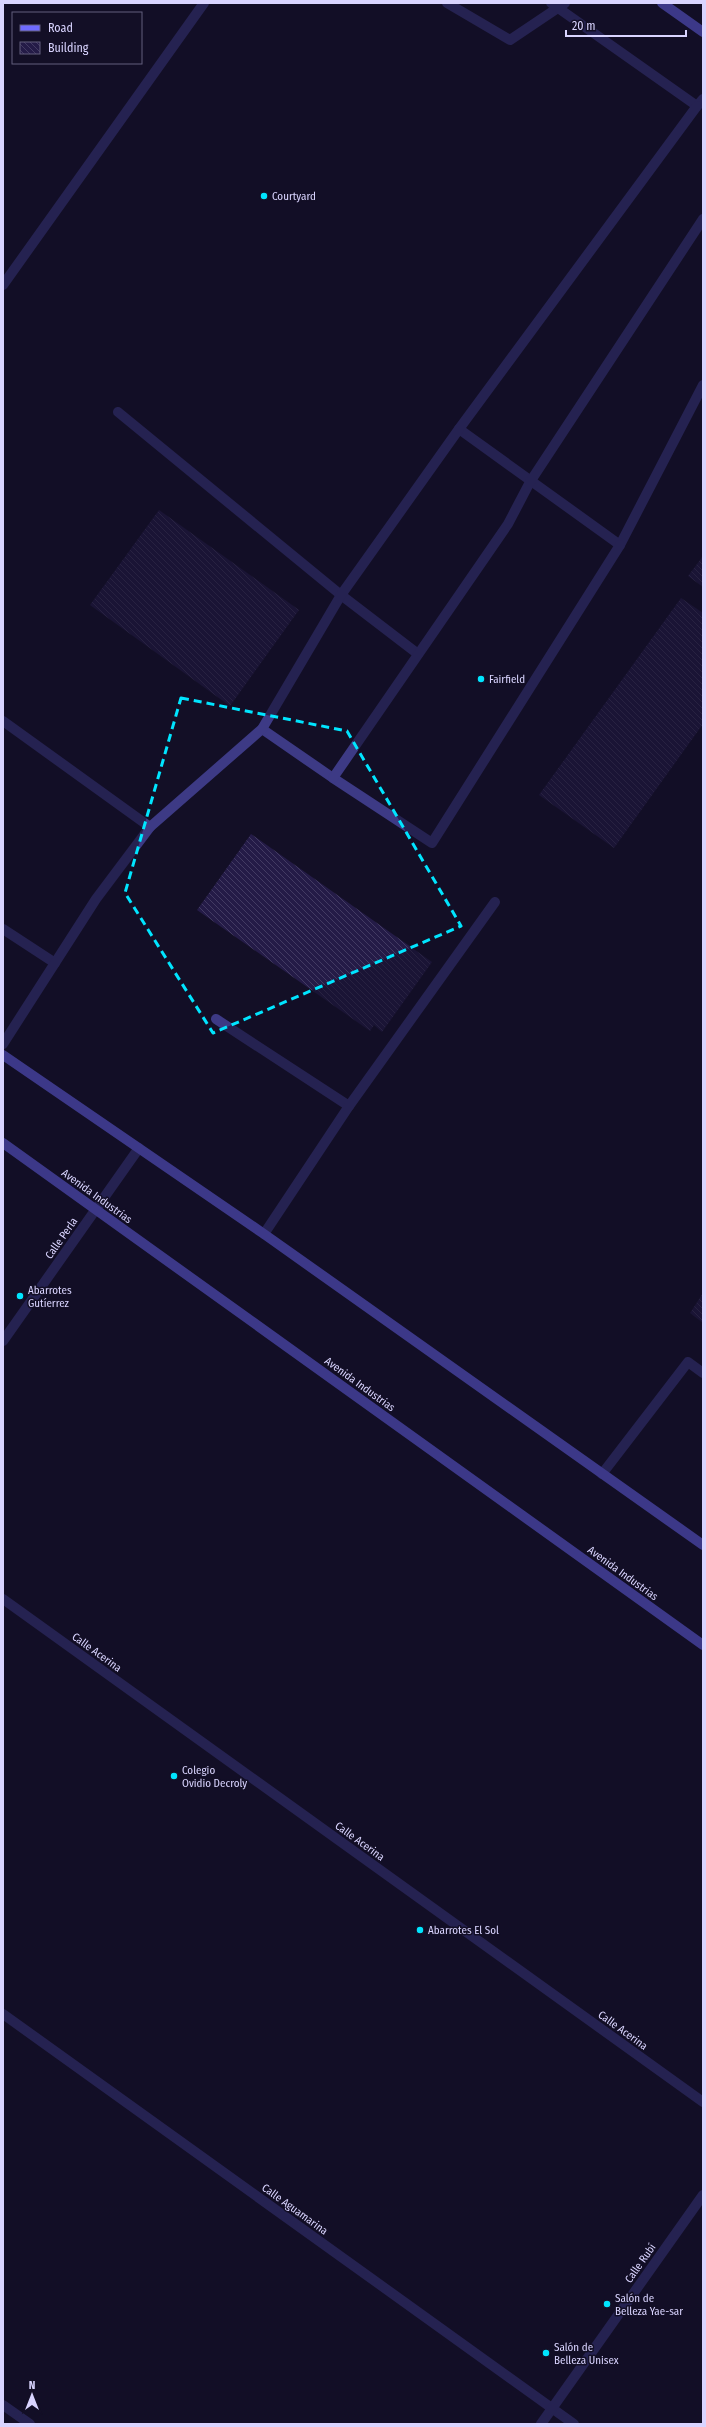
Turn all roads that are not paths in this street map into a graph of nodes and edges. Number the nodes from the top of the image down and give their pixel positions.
1 (204, 3) edge
2 (447, 3) edge
3 (662, 3) edge
4 (558, 4) edge
5 (703, 32) edge
6 (700, 103) edge
7 (703, 219) edge
8 (3, 285) edge
9 (703, 385) edge
10 (118, 412) dead end
11 (459, 429) junction
12 (530, 482) junction
13 (620, 545) junction
14 (341, 595) junction
15 (418, 654) junction
16 (3, 721) edge
17 (262, 729) junction
18 (333, 778) junction
19 (150, 827) junction
20 (495, 902) dead end
21 (3, 929) edge
22 (55, 963) junction
23 (216, 1019) dead end
24 (3, 1044) edge
25 (3, 1055) edge
26 (349, 1106) junction
27 (3, 1143) edge
28 (139, 1148) junction
29 (96, 1210) junction
30 (264, 1234) junction
31 (3, 1341) edge
32 (703, 1373) edge
33 (602, 1474) junction
34 (703, 1545) edge
35 (3, 1599) edge
36 (703, 1645) edge
37 (3, 2014) edge
38 (703, 2102) edge
39 (703, 2195) edge
40 (3, 2405) edge
41 (552, 2408) junction
42 (30, 2424) edge
43 (541, 2424) edge
44 (574, 2424) edge

1 - 8 street
2 - 4 street
3 - 5 main road
4 - 6 street
6 - 11 street
7 - 12 street
9 - 13 street
10 - 14 street
11 - 12 street
11 - 14 street
12 - 13 street
12 - 15 street
13 - 18 street
14 - 15 street
14 - 17 street
15 - 18 street
16 - 19 street
17 - 18 street
17 - 19 street
19 - 22 street
20 - 26 street
21 - 22 street
22 - 24 street
23 - 26 street
25 - 28 main road
26 - 30 street
27 - 29 main road, Avenida Industrias
28 - 29 street, Calle Perla
28 - 30 main road
29 - 31 street, Calle Perla
29 - 36 main road, Avenida Industrias
30 - 33 main road
32 - 33 street
33 - 34 main road
35 - 38 street, Calle Acerina
37 - 41 street, Calle Aguamarina
39 - 41 street, Calle Rubí
40 - 42 street
41 - 43 street, Calle Rubí
41 - 44 street, Calle Aguamarina

